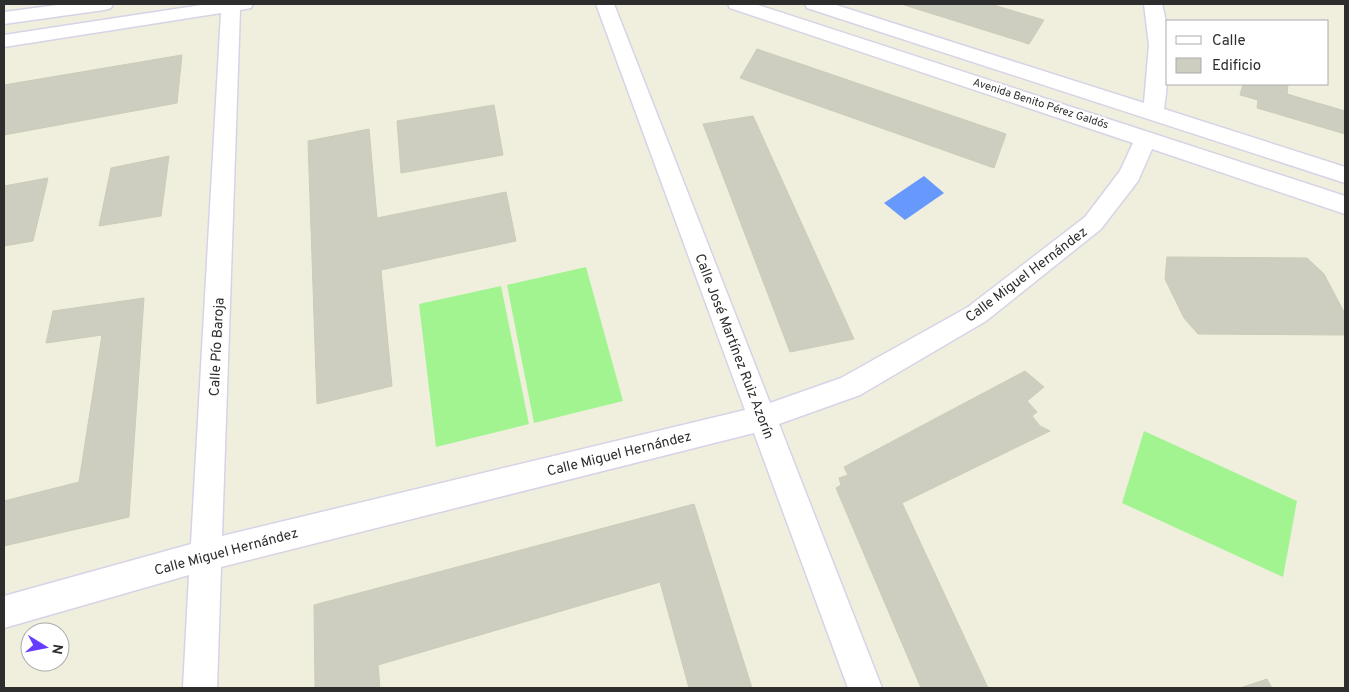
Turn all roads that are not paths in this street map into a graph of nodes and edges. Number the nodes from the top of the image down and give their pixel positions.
1 (104, 4) edge
2 (605, 4) edge
3 (736, 4) edge
4 (814, 4) edge
5 (1152, 4) edge
6 (238, 5) edge
7 (4, 18) edge
8 (4, 41) edge
9 (1153, 112) junction
10 (1146, 138) junction
11 (1345, 174) edge
12 (1345, 204) edge
13 (762, 418) junction
14 (207, 554) junction
15 (4, 612) edge
16 (200, 688) edge
17 (865, 688) edge

1 - 7 street
2 - 13 street, Calle José Martínez Ruiz Azorín
3 - 10 street, Avenida Benito Pérez Galdós
4 - 9 street, Avenida Benito Pérez Galdós
5 - 9 street
6 - 8 street
6 - 14 street, Calle Pío Baroja
9 - 11 street, Avenida Benito Pérez Galdós
10 - 12 street, Avenida Benito Pérez Galdós
10 - 13 street, Calle Miguel Hernández
13 - 14 street, Calle Miguel Hernández
13 - 17 street, Calle José Martínez Ruiz Azorín
14 - 15 street, Calle Miguel Hernández
14 - 16 street, Calle Pío Baroja

